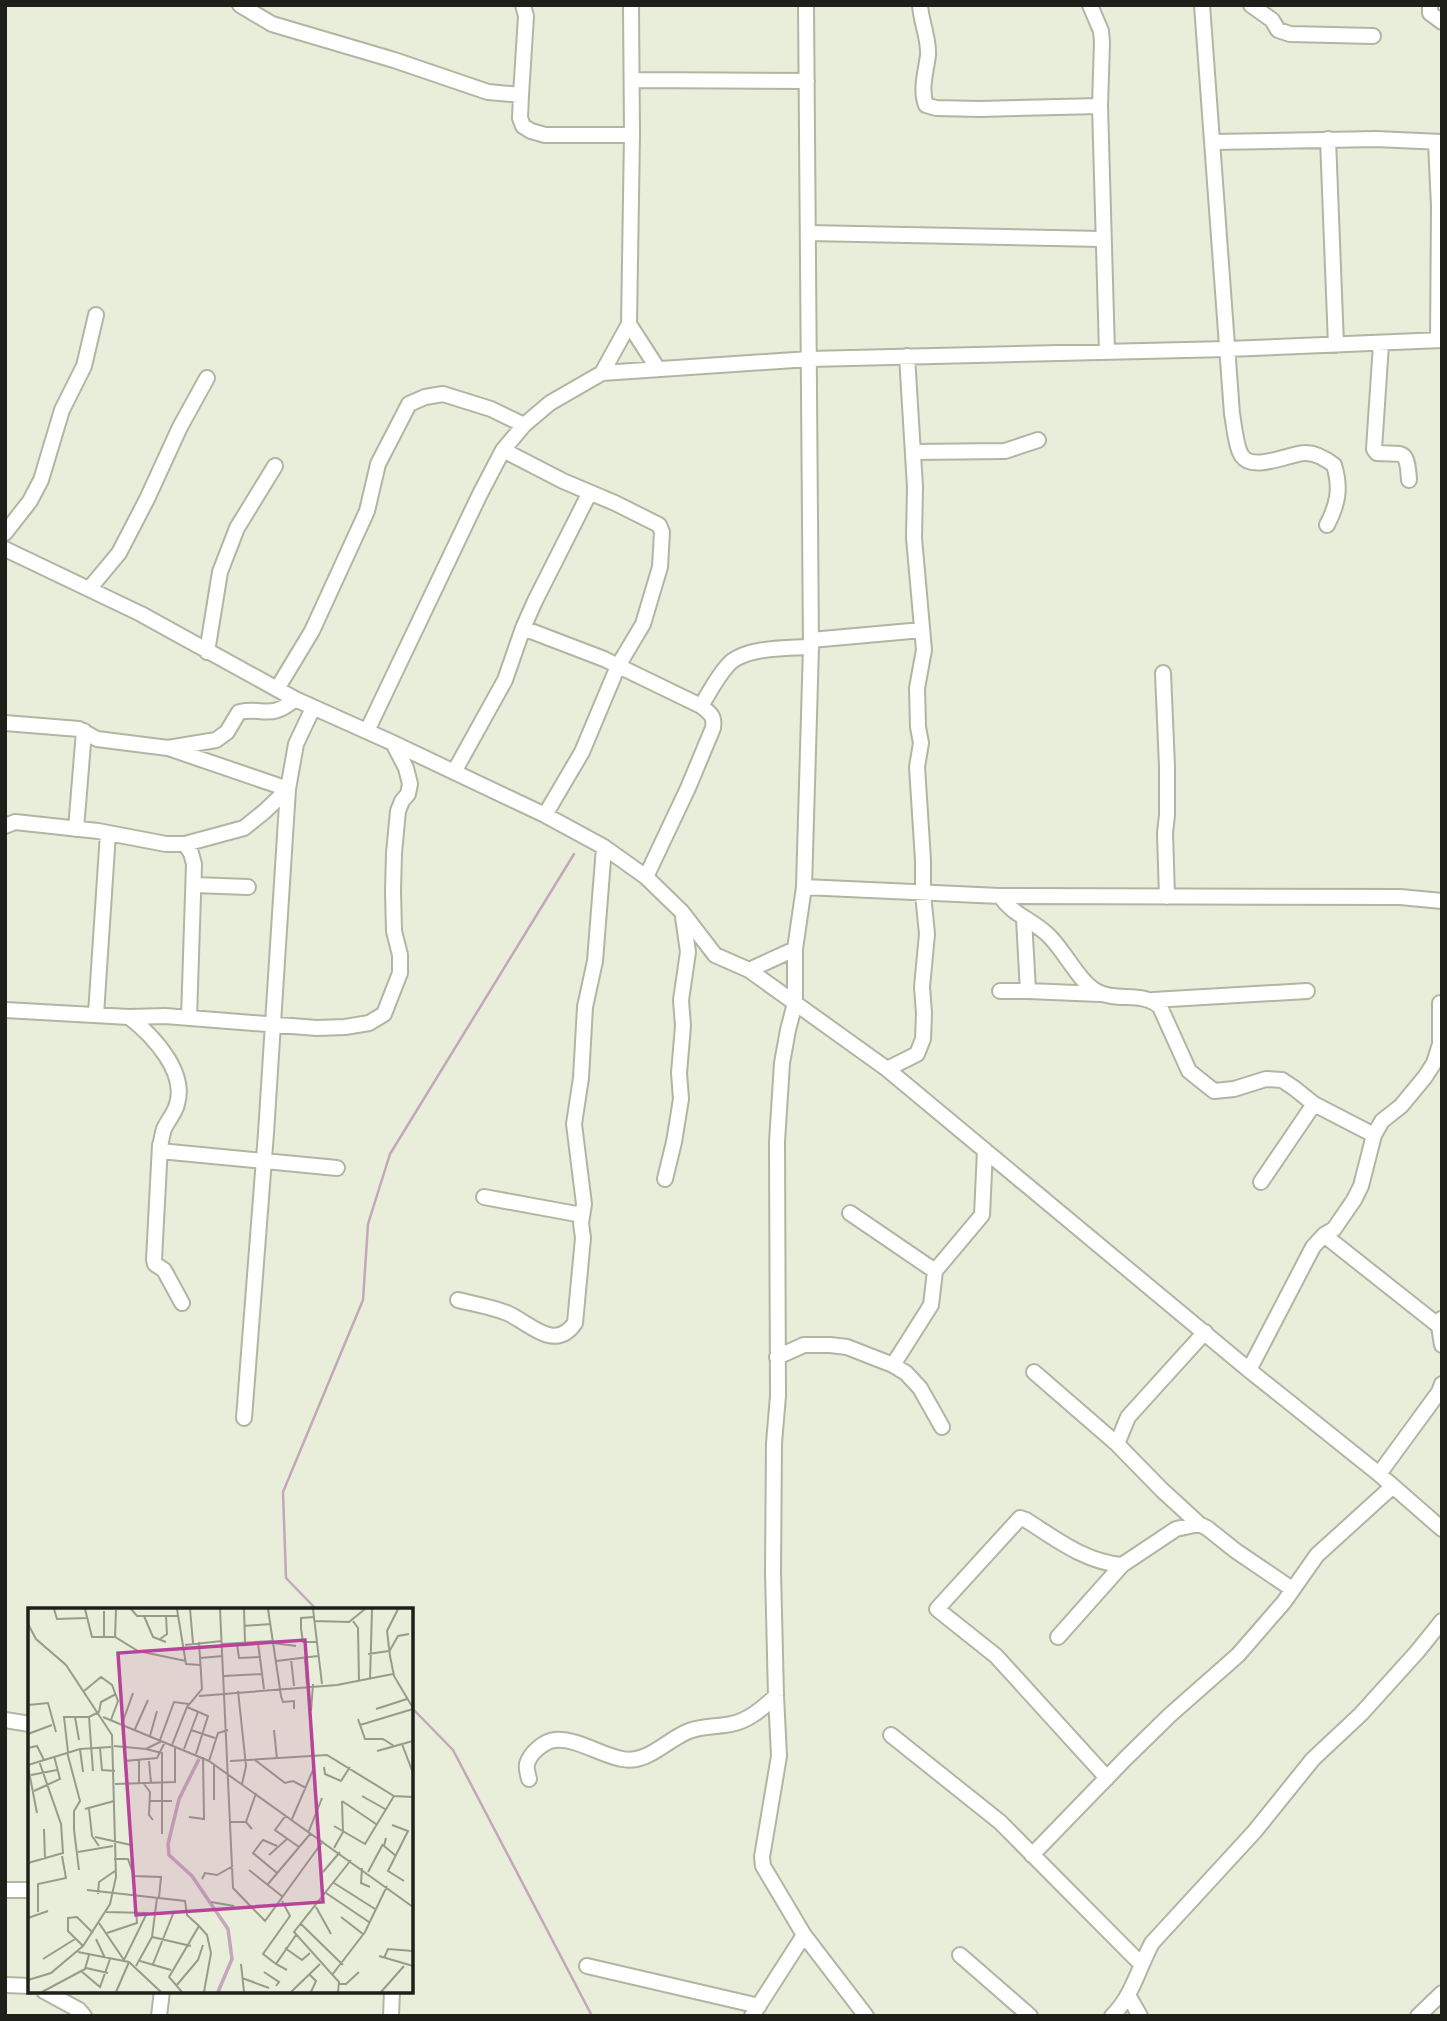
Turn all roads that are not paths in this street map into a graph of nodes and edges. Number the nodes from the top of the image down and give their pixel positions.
1 (240, 5) edge
2 (523, 5) edge
3 (631, 5) edge
4 (806, 5) edge
5 (920, 5) edge
6 (1090, 5) edge
7 (1202, 5) edge
8 (1251, 5) edge
9 (1430, 5) edge
10 (1442, 22) edge
11 (1373, 36) dead end
12 (632, 80) junction
13 (807, 81) junction
14 (521, 95) junction
15 (1100, 106) junction
16 (632, 135) junction
17 (1328, 139) junction
18 (1212, 142) junction
19 (1439, 142) edge
20 (808, 233) junction
21 (1102, 239) junction
22 (96, 315) dead end
23 (629, 324) junction
24 (1440, 340) edge
25 (1381, 344) junction
26 (1336, 345) junction
27 (1228, 349) junction
28 (1107, 352) junction
29 (907, 356) junction
30 (809, 359) junction
31 (658, 369) junction
32 (601, 373) junction
33 (206, 378) dead end
34 (524, 425) junction
35 (1038, 440) dead end
36 (503, 450) junction
37 (913, 452) junction
38 (275, 466) dead end
39 (1409, 480) dead end
40 (589, 494) junction
41 (1327, 525) dead end
42 (5, 533) edge
43 (5, 549) edge
44 (89, 589) junction
45 (523, 628) junction
46 (922, 629) junction
47 (811, 643) junction
48 (207, 652) junction
49 (618, 666) junction
50 (1163, 673) dead end
51 (277, 689) junction
52 (295, 699) junction
53 (701, 706) junction
54 (313, 708) junction
55 (5, 723) edge
56 (84, 731) junction
57 (367, 731) junction
58 (393, 743) junction
59 (168, 748) junction
60 (454, 772) junction
61 (288, 789) junction
62 (545, 815) junction
63 (5, 826) edge
64 (76, 829) junction
65 (108, 833) junction
66 (185, 844) junction
67 (604, 847) junction
68 (646, 877) junction
69 (194, 885) junction
70 (248, 887) dead end
71 (804, 887) junction
72 (923, 894) junction
73 (1000, 896) junction
74 (1167, 897) junction
75 (1442, 901) edge
76 (682, 912) junction
77 (1024, 919) junction
78 (795, 949) junction
79 (749, 970) junction
80 (1028, 990) junction
81 (1000, 991) dead end
82 (1307, 991) dead end
83 (1102, 994) junction
84 (1153, 1000) junction
85 (795, 1003) junction
86 (1440, 1003) edge
87 (5, 1010) edge
88 (96, 1014) junction
89 (128, 1017) junction
90 (189, 1017) junction
91 (272, 1025) junction
92 (887, 1069) junction
93 (1314, 1104) junction
94 (1374, 1135) junction
95 (985, 1150) junction
96 (160, 1151) junction
97 (264, 1160) junction
98 (337, 1168) dead end
99 (665, 1179) dead end
100 (1261, 1182) dead end
101 (484, 1198) dead end
102 (849, 1213) dead end
103 (582, 1215) junction
104 (1324, 1235) junction
105 (935, 1271) junction
106 (458, 1300) dead end
107 (182, 1303) dead end
108 (1441, 1321) edge
109 (1205, 1332) junction
110 (1442, 1345) edge
111 (777, 1357) junction
112 (892, 1365) junction
113 (1249, 1370) junction
114 (1034, 1372) dead end
115 (1442, 1384) edge
116 (244, 1418) dead end
117 (942, 1427) dead end
118 (1117, 1444) junction
119 (1379, 1474) junction
120 (1392, 1486) junction
121 (1199, 1524) junction
122 (1442, 1529) edge
123 (1122, 1565) junction
124 (1292, 1589) junction
125 (1442, 1621) edge
126 (1058, 1637) dead end
127 (776, 1696) junction
128 (5, 1720) edge
129 (28, 1724) edge
130 (891, 1735) dead end
131 (1107, 1777) junction
132 (529, 1779) dead end
133 (1032, 1855) junction
134 (5, 1890) edge
135 (28, 1890) edge
136 (804, 1935) junction
137 (960, 1955) dead end
138 (1141, 1964) junction
139 (587, 1966) dead end
140 (5, 1985) edge
141 (28, 1986) edge
142 (48, 1993) edge
143 (162, 1993) edge
144 (393, 1993) edge
145 (1442, 1993) edge
146 (1128, 1995) junction
147 (756, 2011) edge
148 (84, 2016) edge
149 (159, 2016) edge
150 (391, 2016) edge
151 (866, 2016) edge
152 (1030, 2016) edge
153 (1112, 2016) edge
154 (1140, 2016) edge
155 (1418, 2016) edge

1 - 14 street
2 - 14 street
3 - 12 street
4 - 13 street
5 - 15 street
6 - 15 street
7 - 18 street
8 - 11 street
9 - 10 street
12 - 13 street
12 - 16 street
13 - 20 street
14 - 16 street
15 - 21 street
16 - 23 street
17 - 18 street
17 - 19 street
17 - 26 street
18 - 27 street
19 - 24 street
20 - 21 street
20 - 30 street
21 - 28 street
22 - 42 street
23 - 31 street
23 - 32 street
24 - 25 street
25 - 26 street
25 - 39 street
26 - 27 street
27 - 28 street
27 - 41 street
28 - 29 street
29 - 30 street
29 - 37 street
30 - 31 street
30 - 47 street
31 - 32 street
32 - 34 street
33 - 44 street
34 - 36 street
34 - 51 street
35 - 37 street
36 - 40 street
36 - 57 street
37 - 46 street
38 - 48 street
40 - 45 street
40 - 49 street
43 - 44 street
44 - 48 street
45 - 49 street
45 - 60 street
46 - 47 street
46 - 72 street
47 - 53 street
47 - 71 street
48 - 51 street
49 - 53 street
49 - 62 street
50 - 74 street
51 - 52 street
52 - 54 street
52 - 59 street
53 - 68 street
54 - 57 street
54 - 61 street
55 - 56 street
56 - 59 street
56 - 64 street
57 - 58 street
58 - 60 street
58 - 91 street
59 - 61 street
60 - 62 street
61 - 66 street
61 - 91 street
62 - 67 street
63 - 64 street
64 - 65 street
65 - 66 street
65 - 88 street
66 - 69 street
67 - 68 street
67 - 103 street
68 - 76 street
69 - 70 street
69 - 90 street
71 - 72 street
71 - 78 street
72 - 73 street
72 - 92 street
73 - 74 street
73 - 77 street
74 - 75 street
76 - 79 street
76 - 99 street
77 - 80 street
77 - 83 street
78 - 79 street
78 - 85 street
79 - 85 street
80 - 81 street
80 - 83 street
82 - 84 street
83 - 84 street
84 - 93 street
85 - 92 street
85 - 111 street
86 - 94 street
87 - 88 street
88 - 89 street
89 - 90 street
89 - 96 street
90 - 91 street
91 - 97 street
92 - 95 street
93 - 94 street
93 - 100 street
94 - 104 street
95 - 105 street
95 - 109 street
96 - 97 street
96 - 107 street
97 - 98 street
97 - 116 street
101 - 103 street
102 - 105 street
103 - 106 street
104 - 108 street
104 - 113 street
105 - 112 street
108 - 110 street
109 - 113 street
109 - 118 street
111 - 112 street
111 - 127 street
112 - 117 street
113 - 119 street
114 - 118 street
115 - 119 street
118 - 121 street
119 - 120 street
120 - 122 street
120 - 124 street
121 - 123 street
121 - 124 street
123 - 126 street
123 - 131 street
124 - 131 street
125 - 138 street
127 - 132 street
127 - 136 street
128 - 129 street
130 - 133 street
131 - 133 street
133 - 138 street
134 - 135 street
136 - 147 street
136 - 151 street
137 - 152 street
138 - 146 street
139 - 147 street
140 - 141 street
142 - 148 street
143 - 149 street
144 - 150 street
145 - 155 street
146 - 153 street
146 - 154 street

